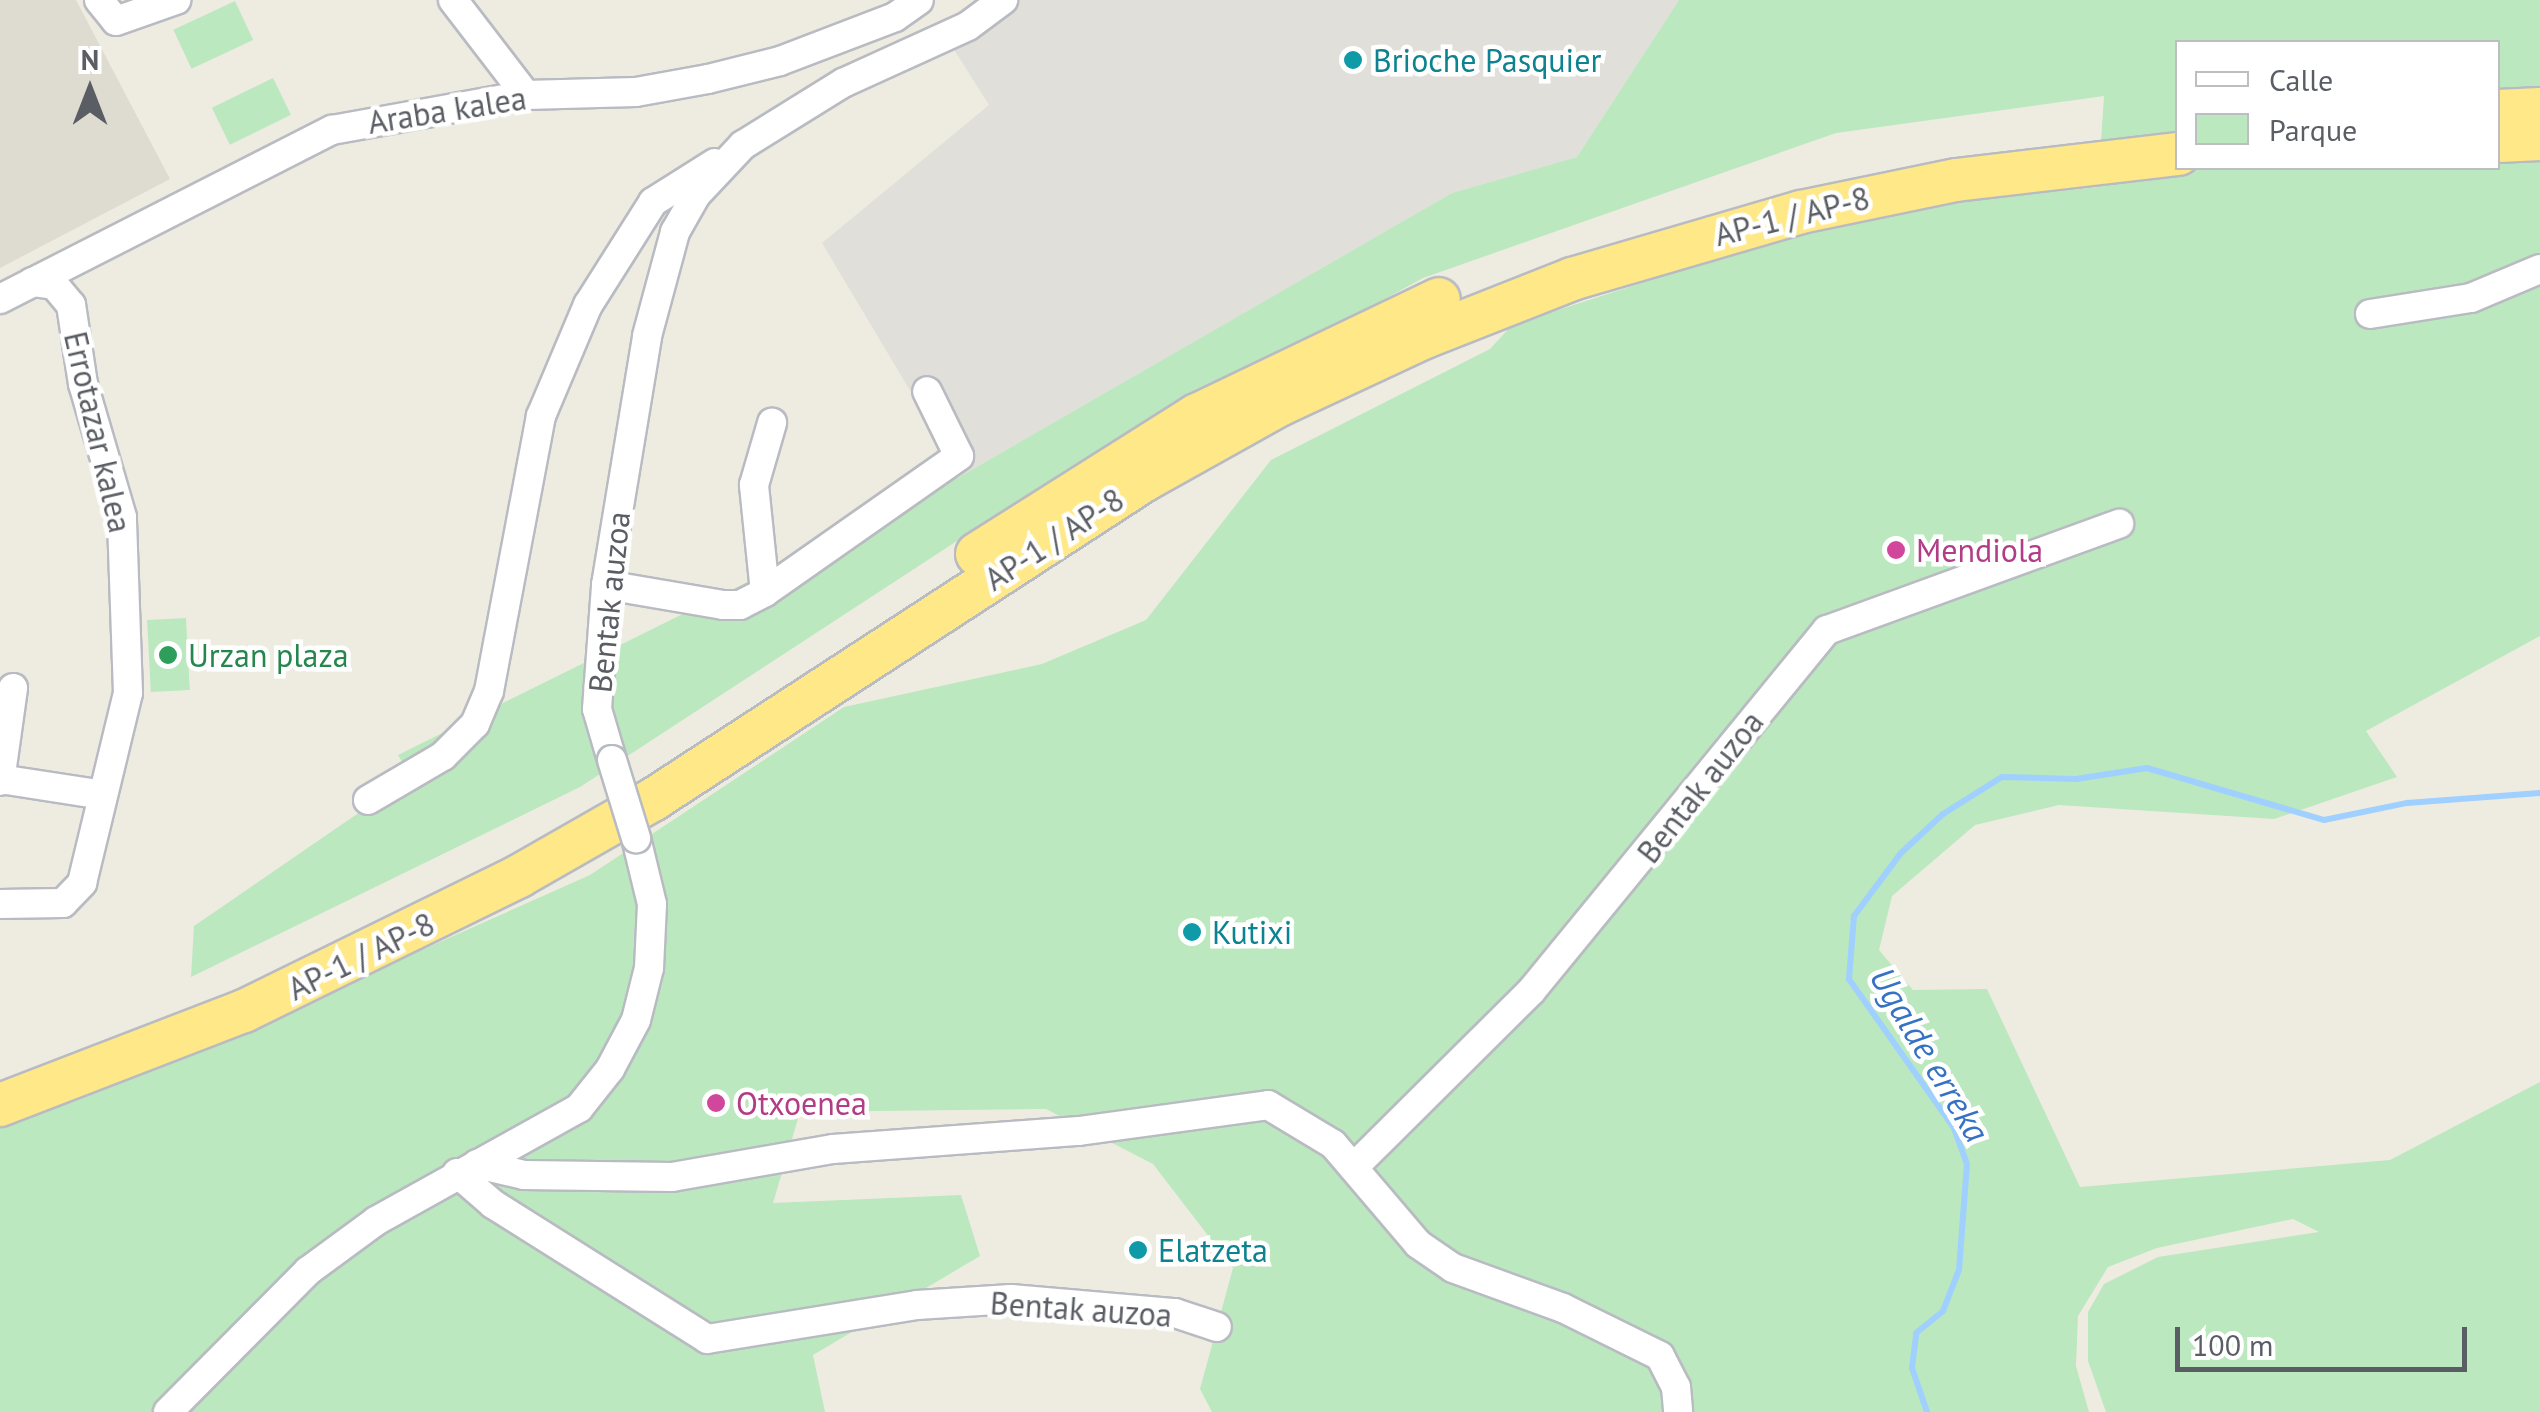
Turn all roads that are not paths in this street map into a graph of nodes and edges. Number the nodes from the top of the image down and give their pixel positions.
1 (176, 0) edge
2 (453, 0) edge
3 (919, 0) edge
4 (1003, 0) edge
5 (107, 10) edge
6 (526, 95) junction
7 (2540, 109) edge
8 (2500, 111) edge
9 (2175, 124) edge
10 (2540, 139) edge
11 (2500, 141) edge
12 (2175, 154) edge
13 (728, 156) junction
14 (101, 246) junction
15 (2540, 269) edge
16 (32, 282) junction
17 (0, 299) edge
18 (71, 306) junction
19 (2370, 314) dead end
20 (927, 391) dead end
21 (772, 423) dead end
22 (2120, 524) dead end
23 (606, 585) junction
24 (765, 592) junction
25 (13, 688) dead end
26 (0, 780) edge
27 (104, 796) junction
28 (368, 800) dead end
29 (0, 904) edge
30 (0, 1074) edge
31 (0, 1105) edge
32 (1356, 1165) junction
33 (467, 1169) junction
34 (1217, 1327) dead end
35 (168, 1412) edge
36 (1678, 1412) edge

1 - 5 street
2 - 6 street
3 - 6 street, Araba kalea
4 - 13 street, Bentak auzoa
6 - 14 street, Araba kalea
7 - 8 highway
9 - 30 highway, AP-1 / AP-8
10 - 11 highway
12 - 31 highway, AP-1 / AP-8
13 - 23 street, Bentak auzoa
13 - 28 street, Bentak auzoa
14 - 16 street, Araba kalea
14 - 18 street, Errotazar kalea
15 - 19 street
16 - 17 street, Araba kalea
16 - 18 street, Errotazar kalea
18 - 27 street, Errotazar kalea
20 - 24 street
21 - 24 street
22 - 32 street, Bentak auzoa
23 - 24 street
23 - 33 street, Bentak auzoa, bridge
25 - 26 street
26 - 27 street
27 - 29 street, Errotazar kalea
32 - 33 street
32 - 36 street
33 - 34 street, Bentak auzoa
33 - 35 street, Bentak auzoa

